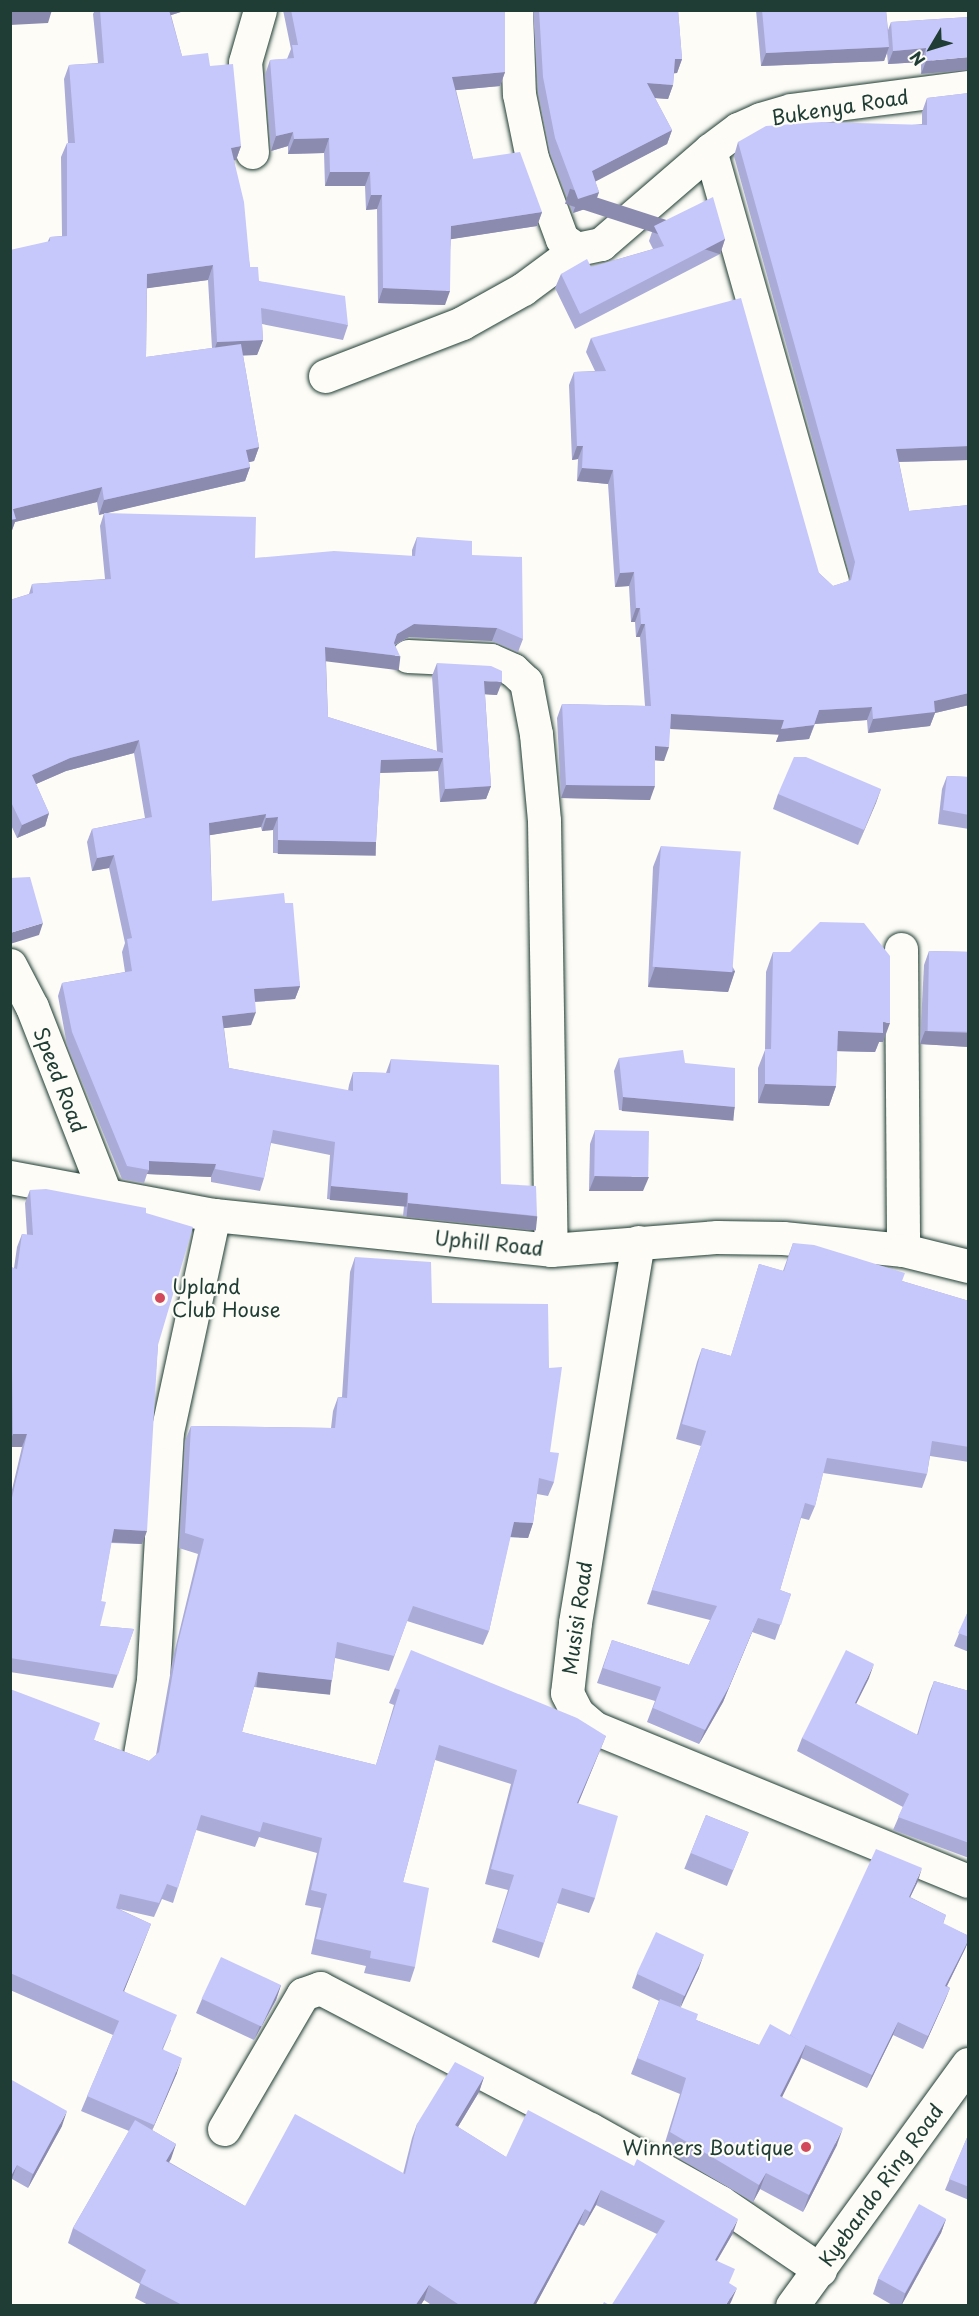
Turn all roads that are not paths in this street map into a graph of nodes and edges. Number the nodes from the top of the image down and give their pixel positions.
1 (260, 10) edge
2 (516, 10) edge
3 (969, 87) edge
4 (710, 150) junction
5 (252, 152) dead end
6 (577, 249) junction
7 (325, 376) dead end
8 (832, 580) dead end
9 (408, 656) dead end
10 (901, 949) dead end
11 (10, 965) edge
12 (10, 1177) edge
13 (106, 1196) junction
14 (214, 1215) junction
15 (638, 1242) junction
16 (551, 1250) junction
17 (903, 1251) junction
18 (969, 1266) edge
19 (140, 1754) dead end
20 (969, 1881) edge
21 (969, 2064) edge
22 (224, 2129) dead end
23 (820, 2270) junction
24 (792, 2306) edge

1 - 5 street
2 - 6 street
3 - 4 street, Bukenya Road
4 - 6 street, Bukenya Road
4 - 8 street
6 - 7 street, Bukenya Road
9 - 16 street
10 - 17 street
11 - 13 street, Speed Road
12 - 13 street, Uphill Road
13 - 14 street, Uphill Road
14 - 16 street, Uphill Road
14 - 19 street
15 - 16 street, Uphill Road
15 - 17 street, Uphill Road
15 - 20 street, Musisi Road
17 - 18 street, Uphill Road
21 - 23 street, Kyebando Ring Road
22 - 23 street
23 - 24 street, Kyebando Ring Road

